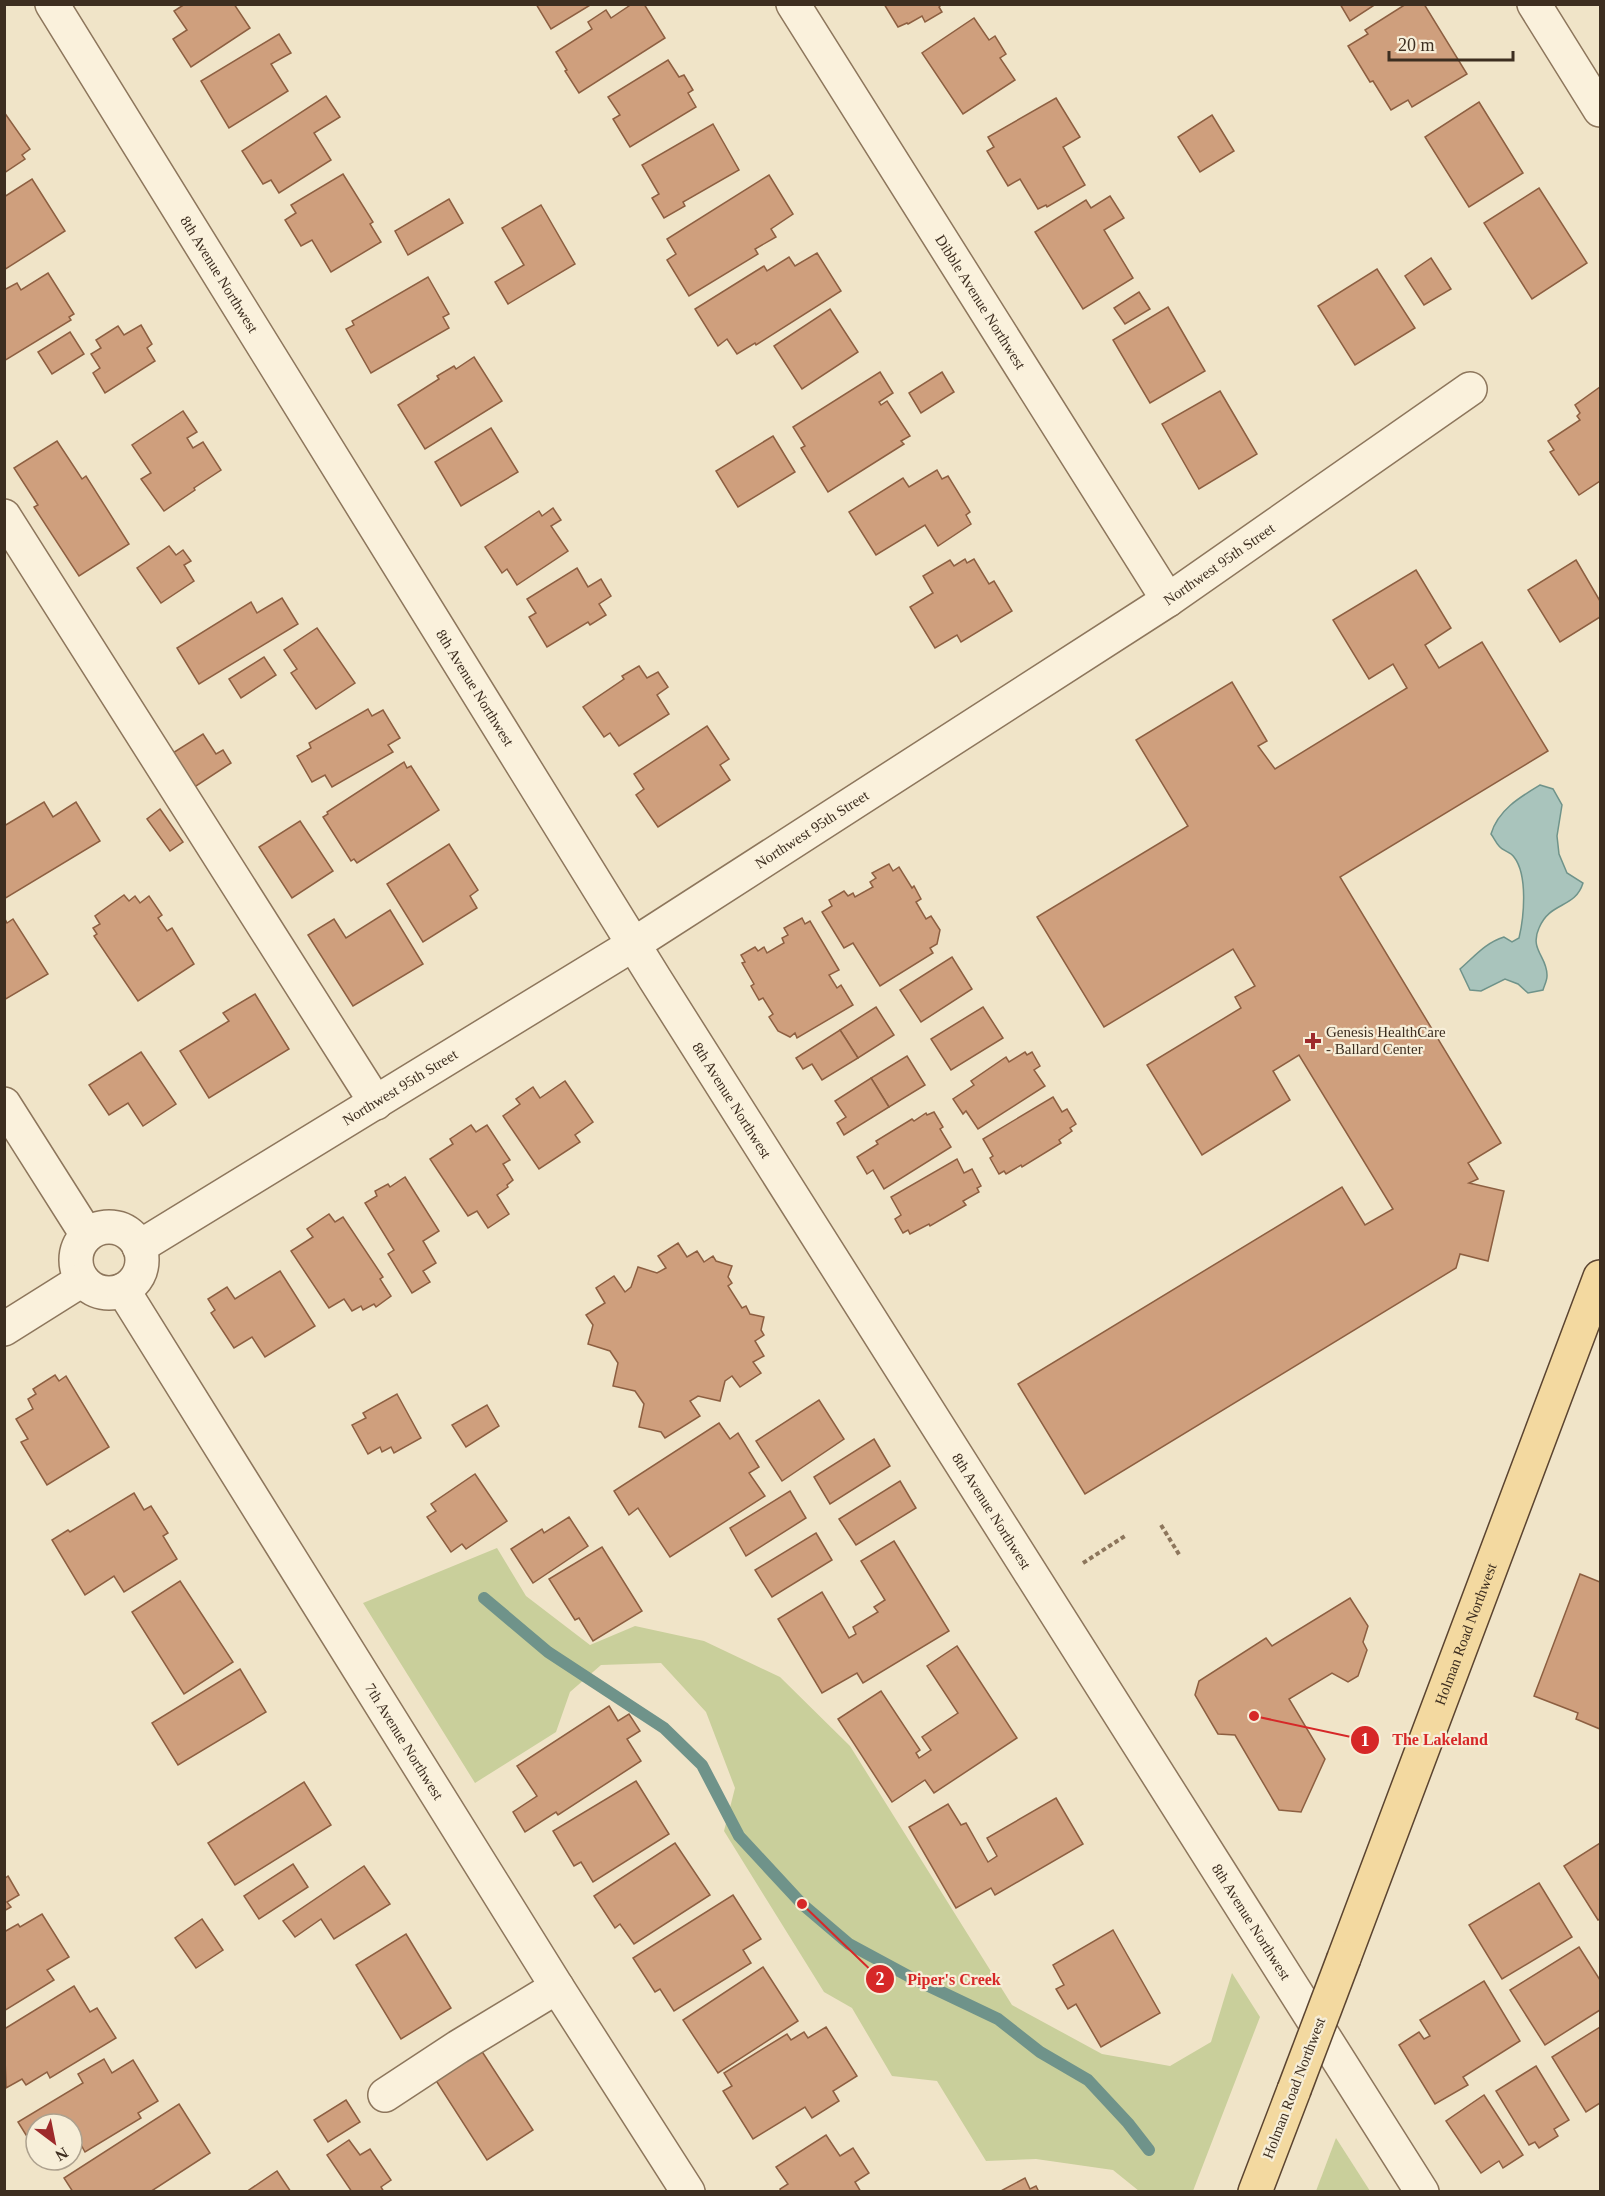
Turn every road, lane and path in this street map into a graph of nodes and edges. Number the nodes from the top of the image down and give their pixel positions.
1 (51, 4) edge
2 (793, 4) edge
3 (1534, 4) edge
4 (1600, 110) edge
5 (1470, 389) dead end
6 (4, 516) edge
7 (1168, 600) junction
8 (634, 944) junction
9 (376, 1103) junction
10 (4, 1104) edge
11 (87, 1235) junction
12 (139, 1247) junction
13 (1600, 1277) edge
14 (82, 1280) junction
15 (123, 1290) junction
16 (4, 1329) edge
17 (1161, 1525) dead end
18 (1125, 1536) dead end
19 (1180, 1556) dead end
20 (1083, 1563) dead end
21 (557, 1987) junction
22 (385, 2095) dead end
23 (688, 2192) edge
24 (1254, 2192) edge
25 (1422, 2192) edge

1 - 8 street, 8th Avenue Northwest
2 - 7 street, Dibble Avenue Northwest
3 - 4 street
5 - 7 street, Northwest 95th Street
6 - 9 street
7 - 8 street, Northwest 95th Street
8 - 9 street, Northwest 95th Street
8 - 25 street, 8th Avenue Northwest
9 - 12 street, Northwest 95th Street
10 - 11 street
11 - 12 street
11 - 14 street
12 - 15 street
13 - 24 main road, Holman Road Northwest, bridge
14 - 15 street
14 - 16 street
15 - 21 street, 7th Avenue Northwest
17 - 19 path
18 - 20 path
21 - 22 street
21 - 23 street, 7th Avenue Northwest

